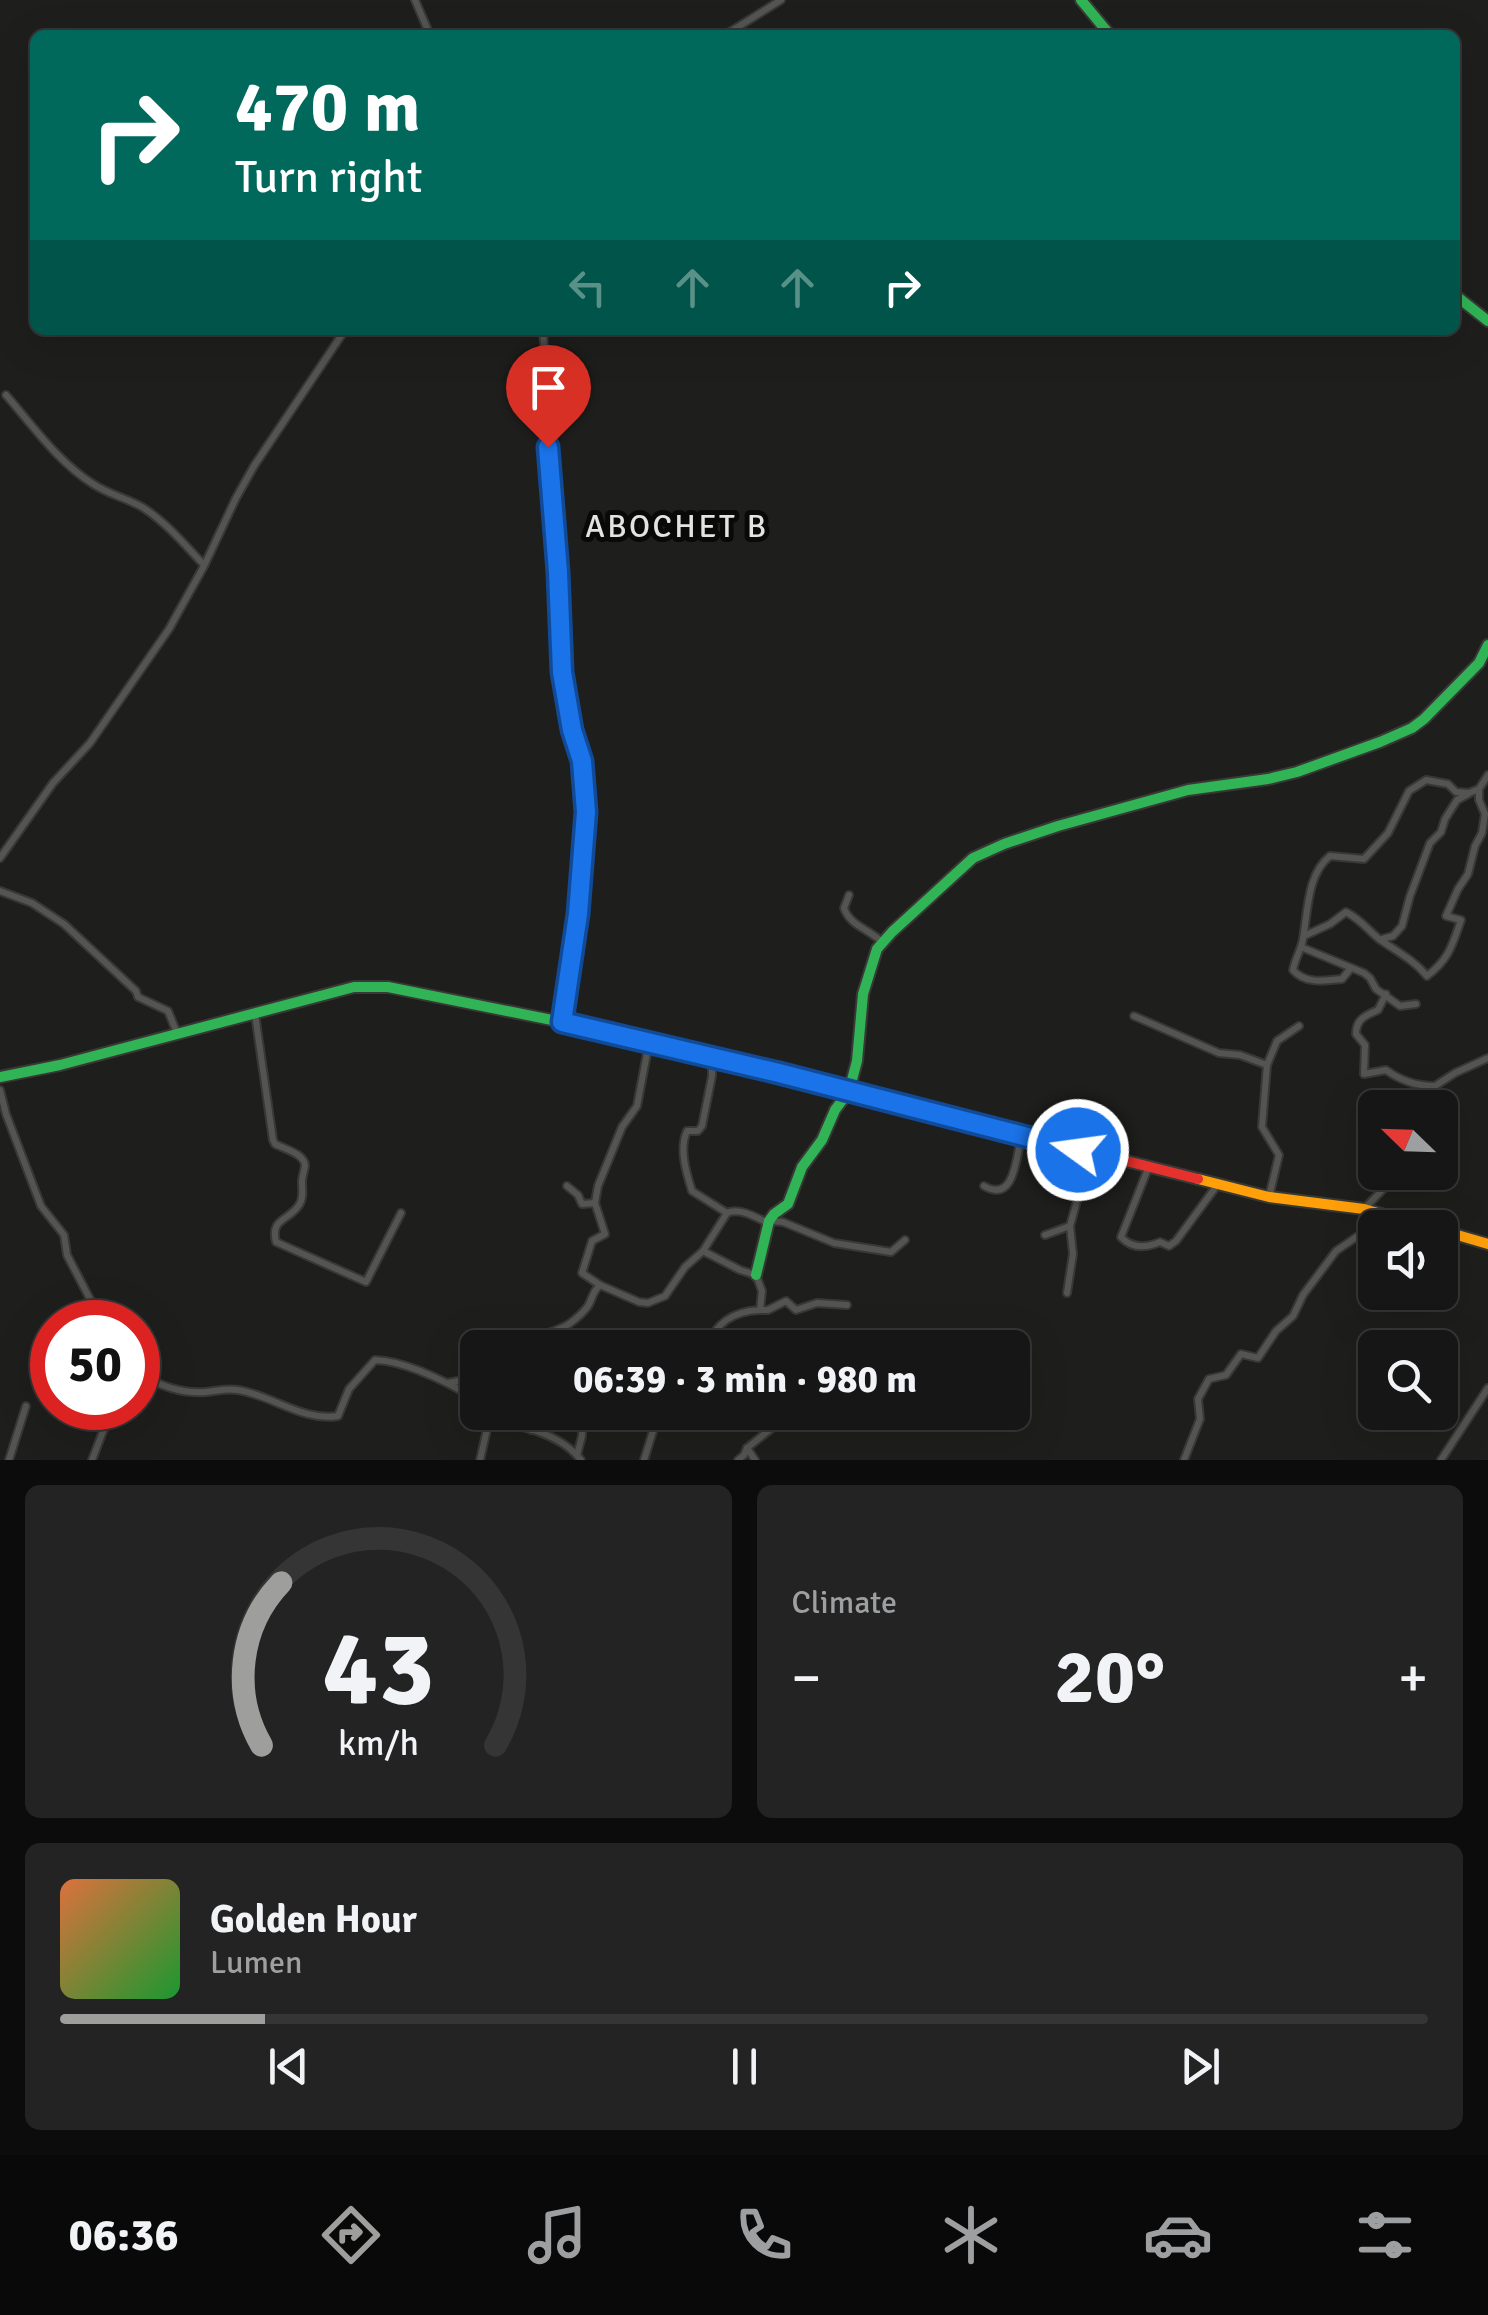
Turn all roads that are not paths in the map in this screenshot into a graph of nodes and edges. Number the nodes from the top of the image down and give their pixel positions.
1 (415, 0) edge
2 (781, 0) edge
3 (1080, 0) edge
4 (428, 30) edge
5 (733, 30) edge
6 (1106, 30) edge
7 (1460, 299) edge
8 (1488, 321) edge
9 (342, 335) edge
10 (543, 335) edge
11 (6, 396) dead end
12 (204, 566) junction
13 (1488, 646) edge
14 (1488, 775) edge
15 (1480, 790) junction
16 (1469, 793) junction
17 (0, 858) edge
18 (0, 891) edge
19 (849, 895) dead end
20 (1304, 936) junction
21 (1380, 940) junction
22 (883, 943) junction
23 (1301, 948) junction
24 (1351, 968) junction
25 (1386, 994) junction
26 (1416, 1004) dead end
27 (254, 1012) junction
28 (1134, 1016) dead end
29 (562, 1022) junction
30 (1299, 1026) dead end
31 (178, 1034) junction
32 (649, 1043) junction
33 (711, 1057) junction
34 (1488, 1058) edge
35 (1267, 1065) junction
36 (0, 1078) edge
37 (1436, 1086) junction
38 (0, 1090) edge
39 (1434, 1090) edge
40 (849, 1091) junction
41 (1022, 1136) junction
42 (1096, 1154) junction
43 (1149, 1166) junction
44 (1219, 1184) junction
45 (567, 1186) dead end
46 (984, 1186) dead end
47 (1382, 1190) edge
48 (1269, 1196) junction
49 (596, 1204) junction
50 (1364, 1208) junction
51 (1370, 1210) edge
52 (401, 1213) dead end
53 (727, 1213) junction
54 (769, 1222) junction
55 (1070, 1226) junction
56 (1045, 1235) dead end
57 (1458, 1235) edge
58 (1358, 1236) edge
59 (904, 1240) dead end
60 (1488, 1244) edge
61 (703, 1251) junction
62 (756, 1275) junction
63 (600, 1284) junction
64 (1067, 1293) dead end
65 (91, 1300) edge
66 (847, 1305) dead end
67 (760, 1310) junction
68 (559, 1330) edge
69 (715, 1330) edge
70 (460, 1381) edge
71 (447, 1383) junction
72 (160, 1385) edge
73 (1488, 1388) edge
74 (460, 1390) edge
75 (26, 1406) dead end
76 (104, 1430) edge
77 (484, 1430) edge
78 (531, 1430) edge
79 (582, 1430) edge
80 (653, 1430) edge
81 (770, 1430) edge
82 (747, 1448) junction
83 (579, 1458) edge
84 (9, 1460) edge
85 (92, 1460) edge
86 (480, 1460) edge
87 (644, 1460) edge
88 (738, 1460) edge
89 (756, 1460) edge
90 (1184, 1460) edge
91 (1441, 1460) edge

1 - 4 street
2 - 5 street
3 - 6 main road
7 - 8 main road
9 - 12 street
10 - 29 street
11 - 12 street
12 - 17 street
13 - 22 main road
14 - 15 street
15 - 16 street
15 - 21 street
16 - 20 street
16 - 21 street
18 - 31 street
19 - 22 street
20 - 21 street
20 - 23 street
22 - 40 main road
23 - 24 street
23 - 24 street
24 - 25 street
25 - 26 street
25 - 37 street
27 - 29 main road
27 - 31 main road
27 - 52 street
28 - 35 street
29 - 32 main road
30 - 35 street
31 - 36 main road
32 - 33 main road
32 - 49 street
33 - 40 main road
33 - 53 street
34 - 37 street
35 - 48 street
37 - 39 street
38 - 65 street
40 - 41 main road
40 - 54 main road
41 - 42 main road
41 - 46 street
42 - 43 main road
42 - 55 street
43 - 44 main road
43 - 44 street
44 - 48 main road
45 - 49 street
47 - 50 street
48 - 50 main road
49 - 63 street
50 - 51 main road
53 - 54 street
53 - 61 street
54 - 59 street
54 - 62 main road
55 - 56 street
55 - 64 street
57 - 60 main road
58 - 90 street
61 - 62 street
61 - 63 street
62 - 67 street
63 - 68 street
66 - 67 street
67 - 69 street
70 - 71 street
71 - 72 street
71 - 74 street
73 - 91 street
75 - 84 street
76 - 85 street
77 - 86 street
78 - 83 street
79 - 83 street
80 - 87 street
81 - 82 street
82 - 88 street
82 - 89 street

